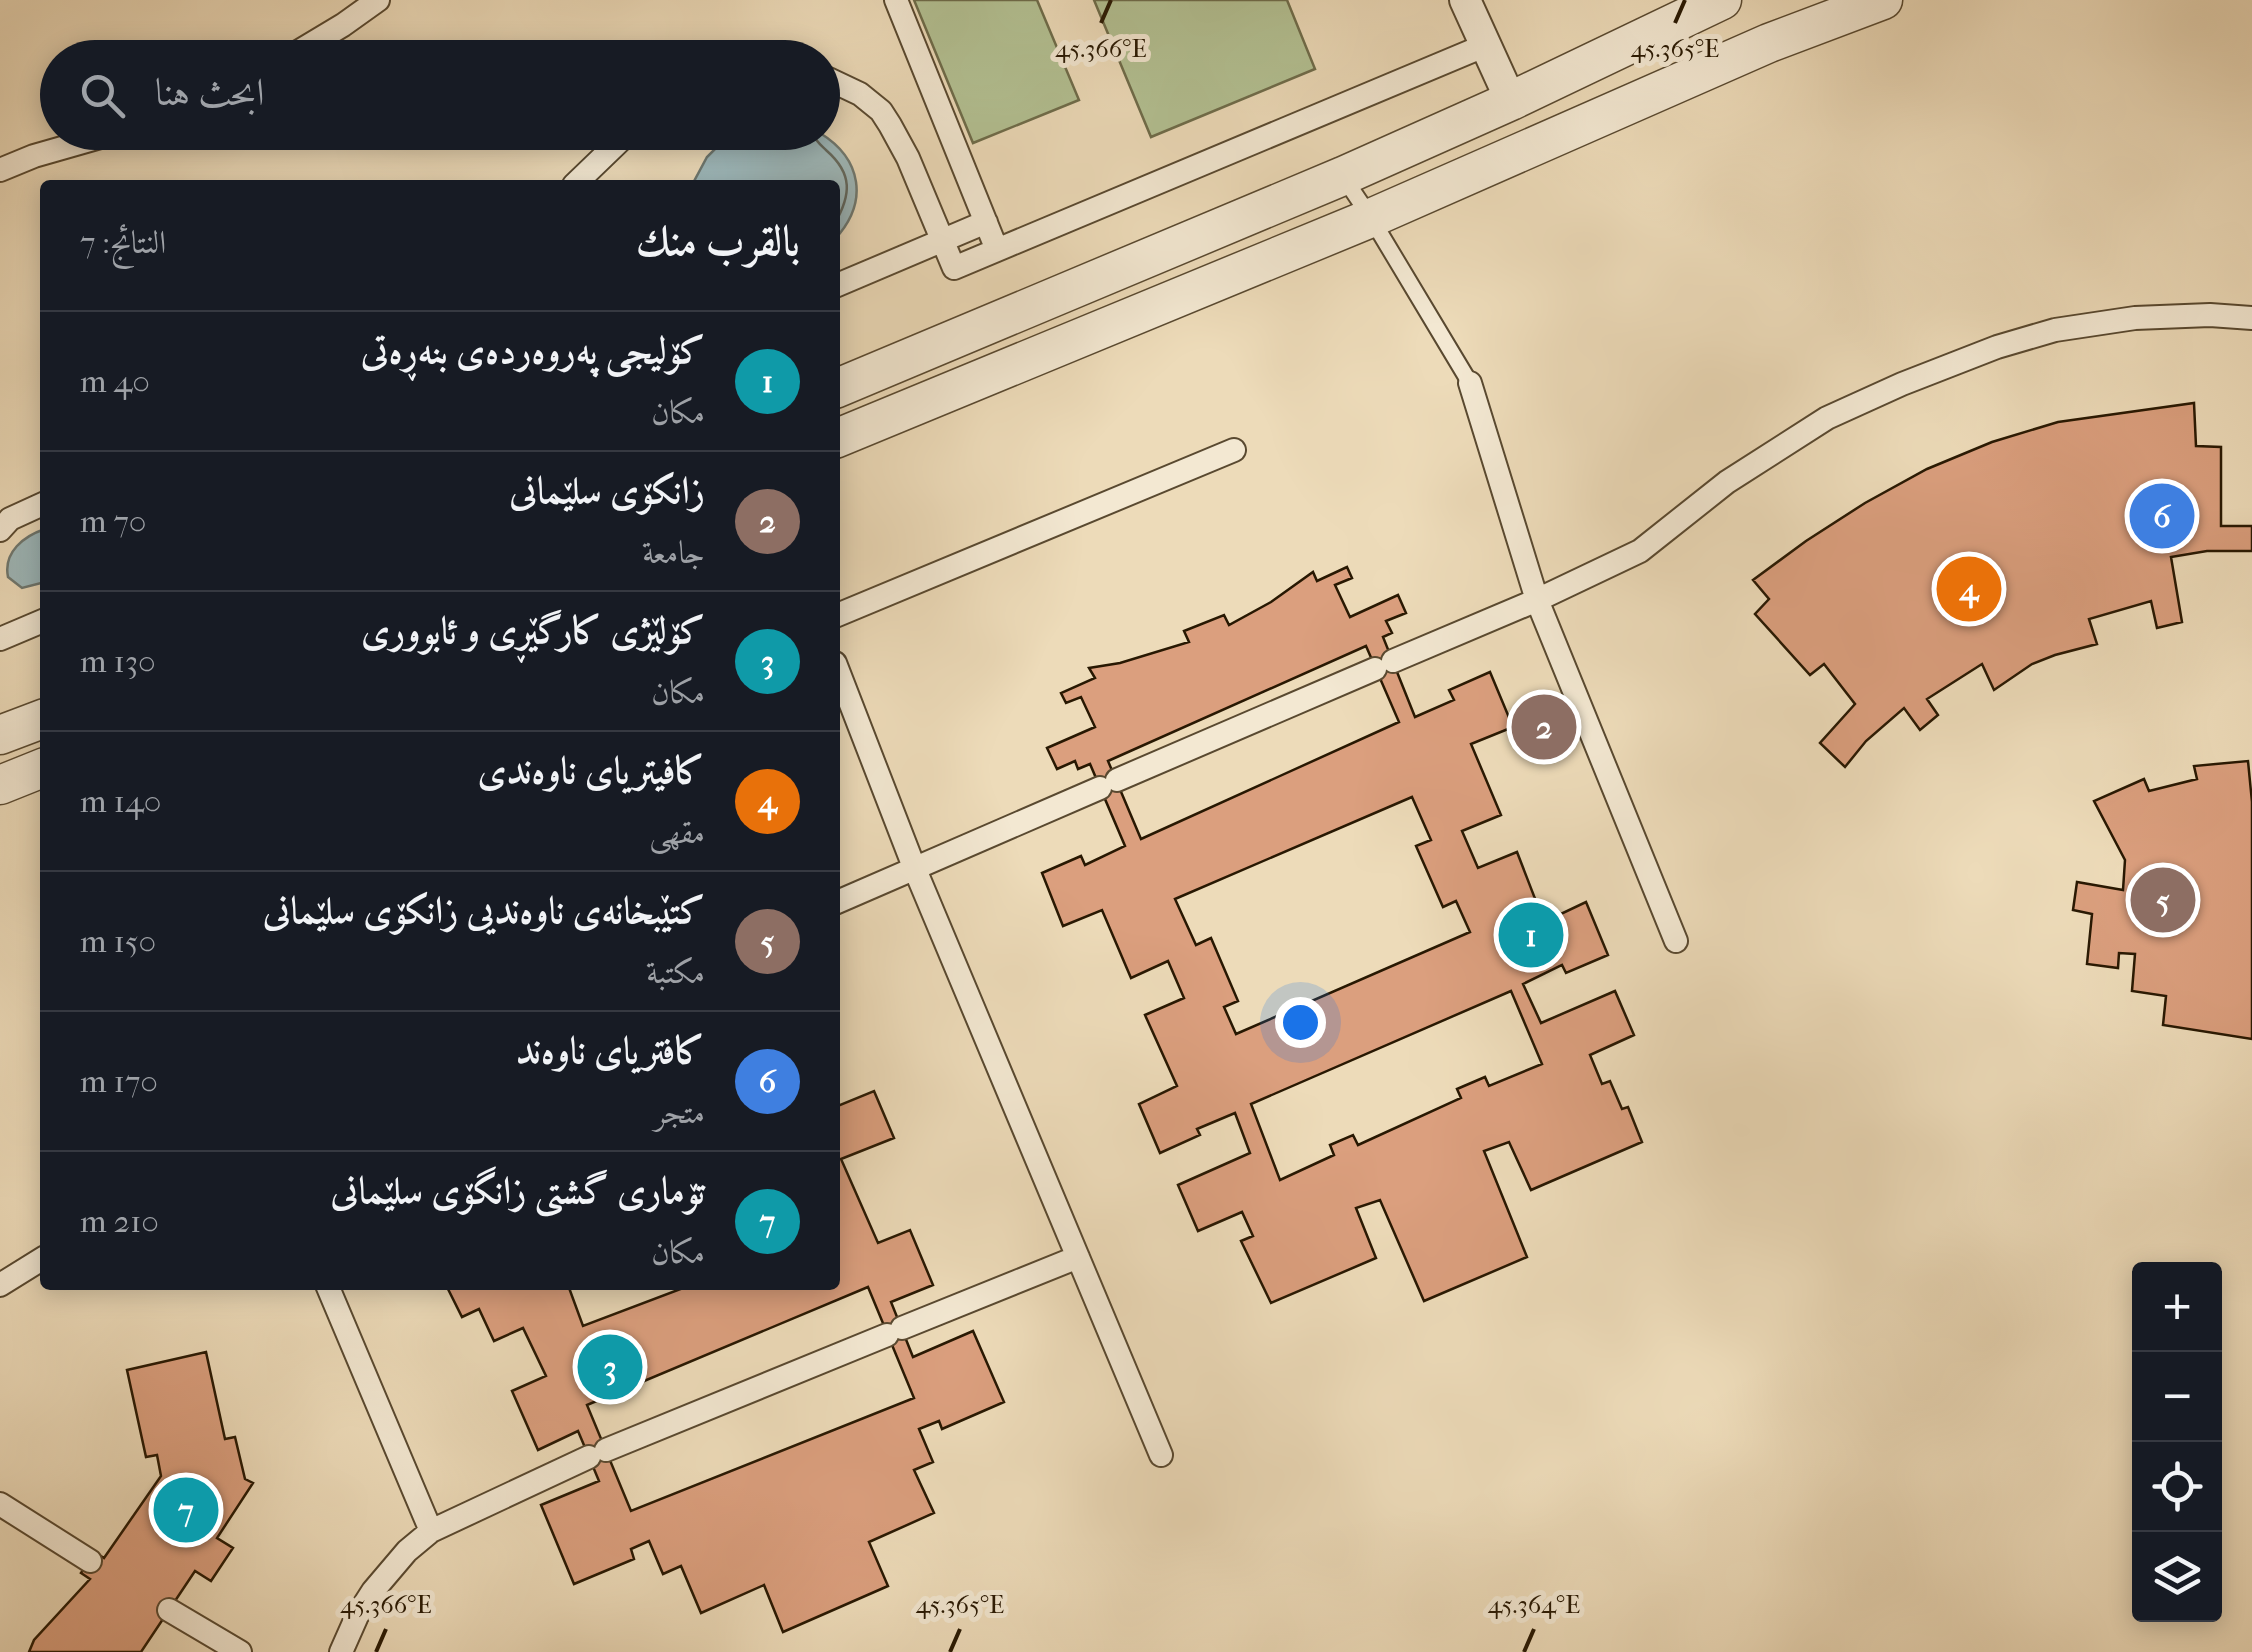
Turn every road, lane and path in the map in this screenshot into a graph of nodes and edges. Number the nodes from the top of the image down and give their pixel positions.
1 (378, 0) edge
2 (896, 0) edge
3 (1466, 0) edge
4 (1722, 0) edge
5 (1883, 0) edge
6 (318, 40) edge
7 (1486, 45) junction
8 (840, 85) edge
9 (1510, 101) junction
10 (55, 150) edge
11 (610, 150) edge
12 (0, 170) edge
13 (1343, 176) junction
14 (579, 180) edge
15 (1371, 218) junction
16 (986, 222) junction
17 (942, 241) junction
18 (997, 250) junction
19 (840, 284) edge
20 (2252, 318) edge
21 (1470, 383) joint
22 (840, 387) edge
23 (840, 437) edge
24 (1234, 450) dead end
25 (40, 505) edge
26 (0, 530) edge
27 (1536, 600) junction
28 (840, 614) edge
29 (40, 622) edge
30 (0, 639) edge
31 (840, 676) edge
32 (40, 720) edge
33 (0, 736) edge
34 (40, 768) edge
35 (0, 785) edge
36 (914, 868) junction
37 (840, 902) edge
38 (1676, 941) dead end
39 (1078, 1256) junction
40 (40, 1261) edge
41 (0, 1285) edge
42 (329, 1290) edge
43 (1162, 1455) dead end
44 (0, 1504) edge
45 (431, 1531) junction
46 (90, 1561) dead end
47 (169, 1610) dead end
48 (240, 1652) edge
49 (341, 1652) edge

1 - 6 street
2 - 16 street
3 - 7 street
4 - 9 street
5 - 15 street
7 - 9 street
7 - 18 street
8 - 17 street
9 - 13 street
10 - 12 street
11 - 14 street
13 - 15 lane
13 - 22 street
15 - 21 lane
15 - 23 street
16 - 17 street
16 - 18 street
17 - 18 street
17 - 19 street
20 - 27 street
21 - 27 street
24 - 28 street
25 - 26 street
27 - 36 street
27 - 38 street
29 - 30 street
31 - 36 street
32 - 33 street
34 - 35 street
36 - 37 street
36 - 39 street
39 - 43 street
39 - 45 street
40 - 41 street
42 - 45 street
44 - 46 street
45 - 49 street
47 - 48 street

